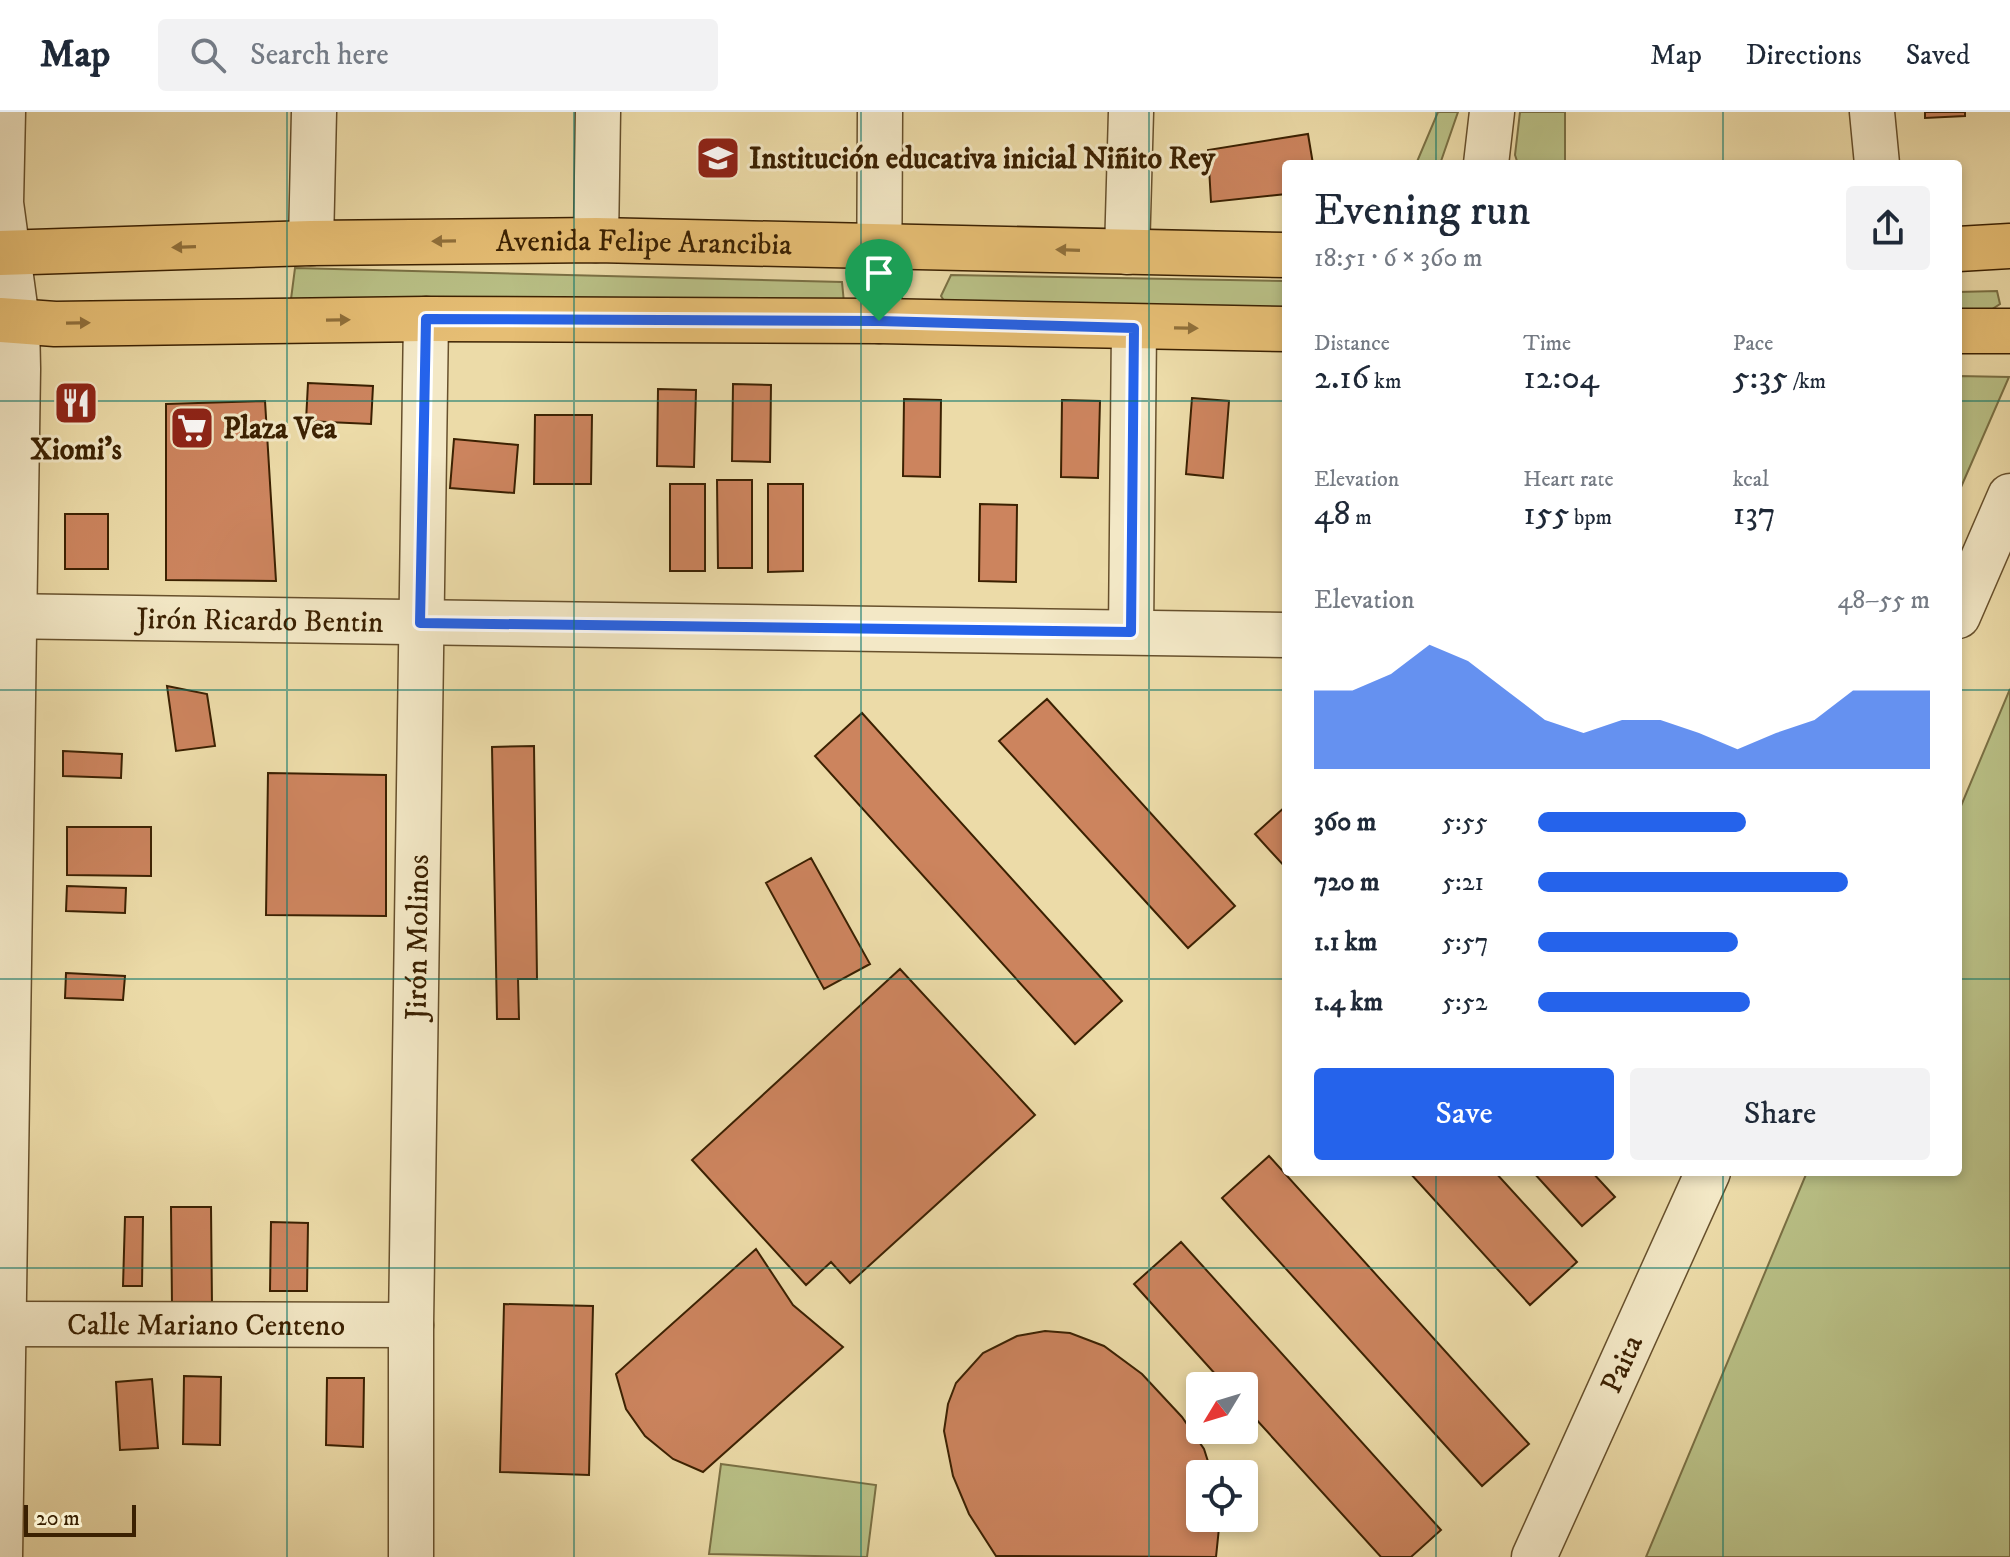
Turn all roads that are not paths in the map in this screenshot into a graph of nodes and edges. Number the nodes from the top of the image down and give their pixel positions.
1 (3, 112) edge
2 (314, 112) edge
3 (598, 112) edge
4 (880, 112) edge
5 (1131, 112) edge
6 (1492, 112) edge
7 (1872, 112) edge
8 (1488, 160) edge
9 (1877, 160) edge
10 (0, 203) edge
11 (596, 240) junction
12 (311, 243) junction
13 (878, 245) junction
14 (2010, 246) edge
15 (1962, 249) edge
16 (1127, 252) junction
17 (3, 253) edge
18 (1282, 255) edge
19 (426, 319) junction
20 (8, 321) edge
21 (879, 321) junction
22 (1134, 328) junction
23 (1282, 329) edge
24 (1962, 331) edge
25 (2010, 331) edge
26 (2010, 496) edge
27 (1962, 607) edge
28 (8, 616) edge
29 (420, 623) junction
30 (1131, 632) junction
31 (1282, 635) edge
32 (1706, 1176) edge
33 (2, 1324) junction
34 (411, 1325) junction
35 (0, 1557) edge
36 (411, 1557) edge
37 (1534, 1557) edge

1 - 10 street
2 - 12 street
3 - 11 street
4 - 13 street
5 - 16 street
6 - 8 street
7 - 9 street
10 - 17 street
11 -> 12 main road, Avenida Felipe Arancibia
11 - 13 main road, Avenida Felipe Arancibia
12 -> 17 main road, Avenida Felipe Arancibia
16 -> 13 main road, Avenida Felipe Arancibia
13 - 21 street
14 - 15 main road
16 - 18 main road, Avenida Felipe Arancibia
17 - 20 street
20 -> 19 main road
19 - 21 main road
19 - 29 street, Jirón Molinos
20 - 28 street
21 - 22 main road
22 -> 23 main road
22 - 30 street
24 - 25 main road
26 - 27 street
28 - 29 street, Jirón Ricardo Bentin
28 - 33 street
29 - 30 street, Jirón Ricardo Bentin
29 - 34 street, Jirón Molinos
30 - 31 street, Jirón Ricardo Bentin
32 - 37 street, Paita
33 - 34 street, Calle Mariano Centeno
33 - 35 street
34 - 36 street, Jirón Molinos

